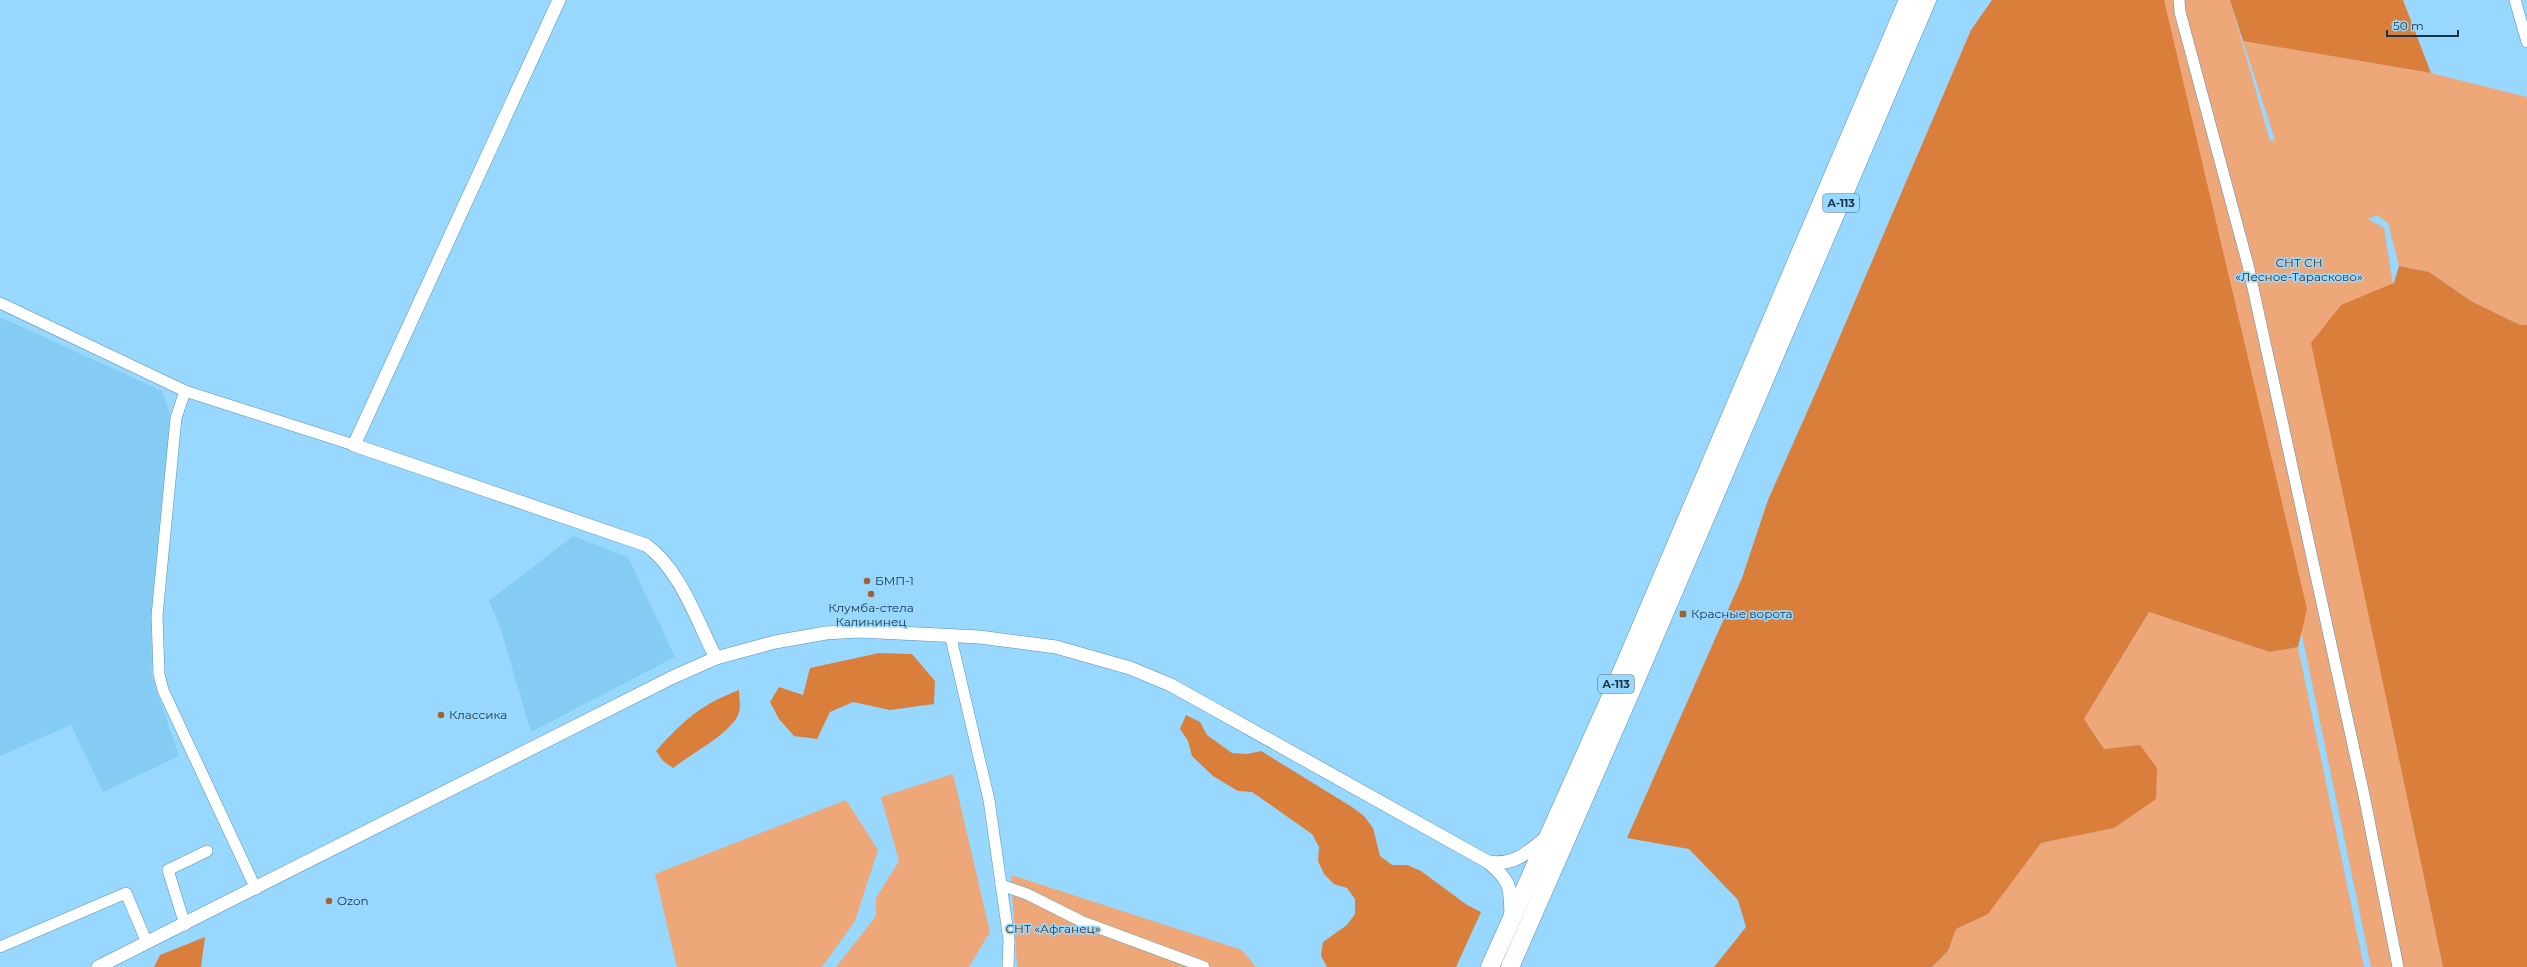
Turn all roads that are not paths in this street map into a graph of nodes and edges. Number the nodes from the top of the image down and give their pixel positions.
1 (559, 0) edge
2 (1908, 0) edge
3 (1927, 0) edge
4 (2179, 0) edge
5 (2515, 0) edge
6 (2527, 42) edge
7 (0, 303) edge
8 (185, 391) junction
9 (354, 445) junction
10 (950, 634) junction
11 (716, 658) junction
12 (1548, 835) junction
13 (207, 851) dead end
14 (1488, 862) junction
15 (1001, 885) junction
16 (256, 889) junction
17 (1511, 919) junction
18 (185, 925) junction
19 (147, 943) junction
20 (0, 947) edge
21 (98, 967) edge
22 (1008, 967) edge
23 (1204, 967) edge
24 (1490, 967) edge
25 (1510, 967) edge
26 (2398, 967) edge

1 - 9 street
2 - 12 highway, А-113
3 - 25 highway, А-113
4 - 26 street
5 - 6 street
7 - 8 street
8 - 9 street
8 - 16 street
9 - 11 street
10 - 11 street
10 - 14 street
10 - 15 street
11 - 16 street
12 - 14 street
12 - 17 highway, А-113
13 - 18 street
14 - 17 street
15 - 22 street
15 - 23 street
16 - 18 street
17 - 24 highway, А-113
18 - 19 street
19 - 20 street
19 - 21 street

